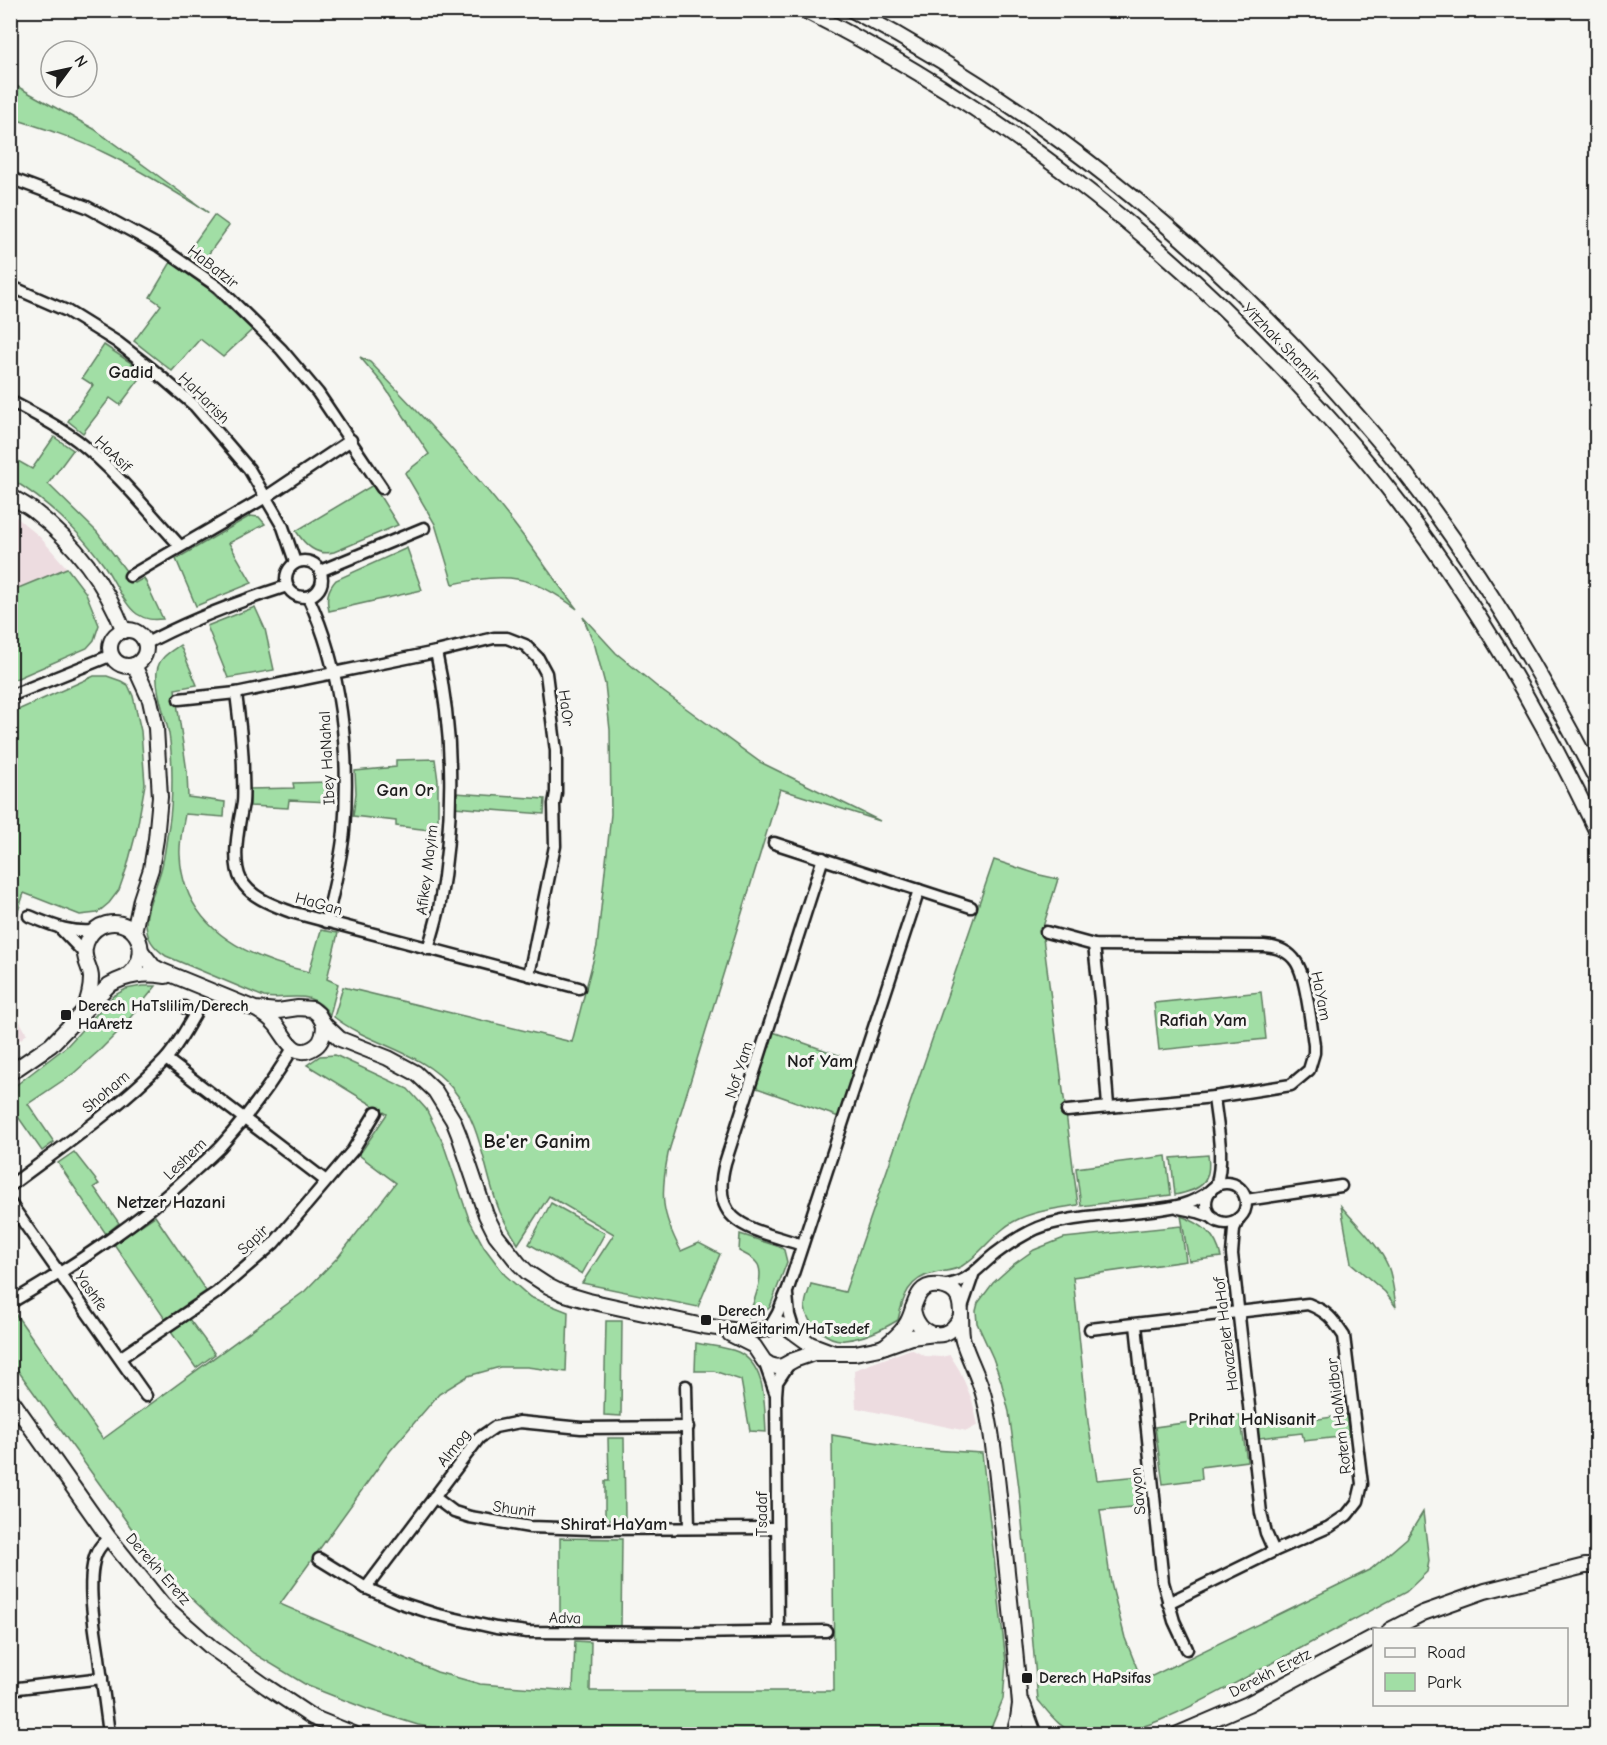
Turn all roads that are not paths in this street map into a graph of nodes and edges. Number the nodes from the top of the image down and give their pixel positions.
1 (804, 10) edge
2 (852, 10) edge
3 (10, 178) edge
4 (10, 286) edge
5 (10, 401) edge
6 (351, 440) junction
7 (382, 488) dead end
8 (10, 496) edge
9 (266, 497) junction
10 (424, 528) dead end
11 (180, 546) junction
12 (295, 562) junction
13 (320, 571) junction
14 (130, 576) dead end
15 (287, 586) junction
16 (308, 597) junction
17 (124, 631) junction
18 (145, 644) junction
19 (436, 652) junction
20 (112, 655) junction
21 (134, 665) junction
22 (334, 673) junction
23 (236, 693) junction
24 (10, 696) edge
25 (179, 699) dead end
26 (1596, 779) edge
27 (1596, 830) edge
28 (774, 843) dead end
29 (823, 858) junction
30 (918, 890) junction
31 (141, 899) junction
32 (971, 907) dead end
33 (29, 916) dead end
34 (326, 922) junction
35 (118, 924) junction
36 (61, 929) junction
37 (93, 931) junction
38 (134, 932) junction
39 (1046, 932) dead end
40 (1094, 945) junction
41 (428, 949) junction
42 (142, 952) junction
43 (84, 953) junction
44 (89, 967) junction
45 (529, 975) junction
46 (177, 977) junction
47 (122, 979) junction
48 (579, 988) dead end
49 (184, 1006) dead end
50 (298, 1008) junction
51 (255, 1009) junction
52 (84, 1012) junction
53 (324, 1024) junction
54 (282, 1034) junction
55 (349, 1043) junction
56 (314, 1047) junction
57 (293, 1048) junction
58 (166, 1059) junction
59 (10, 1073) edge
60 (1214, 1097) junction
61 (1108, 1106) junction
62 (1068, 1111) dead end
63 (376, 1112) dead end
64 (244, 1118) junction
65 (1220, 1160) junction
66 (326, 1181) junction
67 (1234, 1185) junction
68 (10, 1186) edge
69 (1341, 1186) dead end
70 (1214, 1188) junction
71 (1246, 1200) junction
72 (10, 1203) edge
73 (1176, 1208) junction
74 (1239, 1218) junction
75 (1215, 1219) junction
76 (802, 1245) junction
77 (1232, 1254) junction
78 (60, 1274) junction
79 (974, 1275) junction
80 (941, 1286) junction
81 (788, 1289) junction
82 (10, 1303) edge
83 (913, 1308) junction
84 (1239, 1311) junction
85 (962, 1312) junction
86 (1136, 1325) junction
87 (711, 1328) junction
88 (768, 1328) junction
89 (1090, 1329) dead end
90 (794, 1333) junction
91 (937, 1334) junction
92 (885, 1346) junction
93 (834, 1353) junction
94 (761, 1356) junction
95 (120, 1358) junction
96 (791, 1362) junction
97 (974, 1369) junction
98 (686, 1386) dead end
99 (776, 1395) junction
100 (146, 1396) dead end
101 (10, 1398) edge
102 (688, 1427) junction
103 (434, 1497) junction
104 (689, 1528) junction
105 (777, 1528) junction
106 (109, 1538) junction
107 (1274, 1551) junction
108 (319, 1560) dead end
109 (1596, 1566) edge
110 (366, 1588) junction
111 (1168, 1603) junction
112 (1392, 1628) edge
113 (778, 1631) junction
114 (826, 1631) dead end
115 (1373, 1638) edge
116 (1187, 1649) dead end
117 (102, 1678) junction
118 (10, 1689) edge
119 (1018, 1691) junction
120 (110, 1734) edge
121 (354, 1734) edge
122 (1014, 1734) edge
123 (1034, 1734) edge
124 (1178, 1734) edge

1 - 27 main road, Yitzhak Shamir
2 - 26 main road, Yitzhak Shamir
3 - 6 street, HaBatzir
4 - 9 street, HaHarish
5 - 11 street, HaAsif
6 - 7 street, HaBatzir
6 - 9 street
8 - 17 main road
9 - 11 street
9 - 12 street, HaHarish
10 - 13 street
11 - 14 street
12 - 13 street
12 - 15 street
13 - 16 street
15 - 16 street
15 - 18 street
16 - 22 street, Ibey HaNahal
17 - 18 main road
17 - 20 main road
18 - 21 main road
19 - 22 street, HaOr
19 - 41 street, Afikey Mayim
19 - 45 street, HaOr
20 - 21 main road
20 - 24 street
21 - 31 main road
22 - 23 street
22 - 34 street, Ibey HaNahal
23 - 25 street
23 - 34 street, HaGan
28 - 29 street
29 - 30 street
29 - 76 street, Nof Yam
30 - 32 street
30 - 76 street
31 - 35 main road
31 - 38 main road
33 - 36 street
34 - 41 street, HaGan
35 - 37 main road
35 - 38 main road
36 - 37 street
36 - 43 street
37 - 43 main road
38 - 42 main road
39 - 40 street, HaYam
40 - 60 street, HaYam
40 - 61 street
41 - 45 street, HaGan
42 - 46 main road
42 - 47 main road
43 - 44 main road
44 - 47 main road
44 - 52 main road
45 - 48 street, HaGan
46 - 47 main road
46 - 51 main road
47 - 52 main road
49 - 58 street, Shoham
50 - 51 main road
50 - 53 main road
50 - 54 main road
51 - 54 main road
52 - 59 main road
53 - 55 main road
53 - 56 main road
54 - 57 main road
55 - 56 main road
55 - 87 main road
56 - 57 main road
57 - 64 street, Leshem
58 - 64 street
58 - 68 street, Shoham
60 - 61 street, HaYam
60 - 65 street
61 - 62 street, HaYam
63 - 66 street, Sapir
64 - 66 street
64 - 78 street, Leshem
65 - 67 street
65 - 70 street
66 - 95 street, Sapir
67 - 70 street
67 - 71 street
69 - 71 street
70 - 73 street
70 - 75 street
71 - 74 street
72 - 78 street, Yashfe
73 - 75 street
73 - 79 street
74 - 75 street
74 - 77 street, Havazelet HaHof
75 - 77 street, Havazelet HaHof
76 - 81 street
77 - 84 street, Havazelet HaHof
78 - 82 street, Leshem
78 - 95 street, Yashfe
79 - 80 street
79 - 85 street
80 - 83 main road
80 - 85 main road
81 - 88 street
81 - 90 street
83 - 91 main road
83 - 92 main road
84 - 86 street
84 - 107 street, Havazelet HaHof
84 - 107 street, Rotem HaMidbar
85 - 91 main road
85 - 97 main road
86 - 89 street
86 - 111 street, Savyon
87 - 88 main road
87 - 94 main road
88 - 90 main road
88 - 94 main road
90 - 93 main road
90 - 96 main road
91 - 92 main road
91 - 97 main road
92 - 93 main road
93 - 96 main road
94 - 96 main road
94 - 99 street, Tsadaf
95 - 100 street, Yashfe
96 - 99 street, Tsadaf
97 - 119 main road
98 - 102 street
99 - 105 street, Tsadaf
101 - 106 main road, Derekh Eretz
102 - 103 street, Almog
102 - 104 street
103 - 104 street, Shunit
103 - 110 street, Almog
104 - 105 street, Shunit
105 - 113 street, Tsadaf
106 - 117 street
106 - 121 main road, Derekh Eretz
107 - 111 street, Rotem HaMidbar
108 - 110 street, Adva
109 - 112 main road
110 - 113 street, Adva
111 - 116 street, Savyon
113 - 114 street, Adva
115 - 124 main road, Derekh Eretz
117 - 118 street
117 - 120 street
119 - 122 main road
119 - 123 main road

